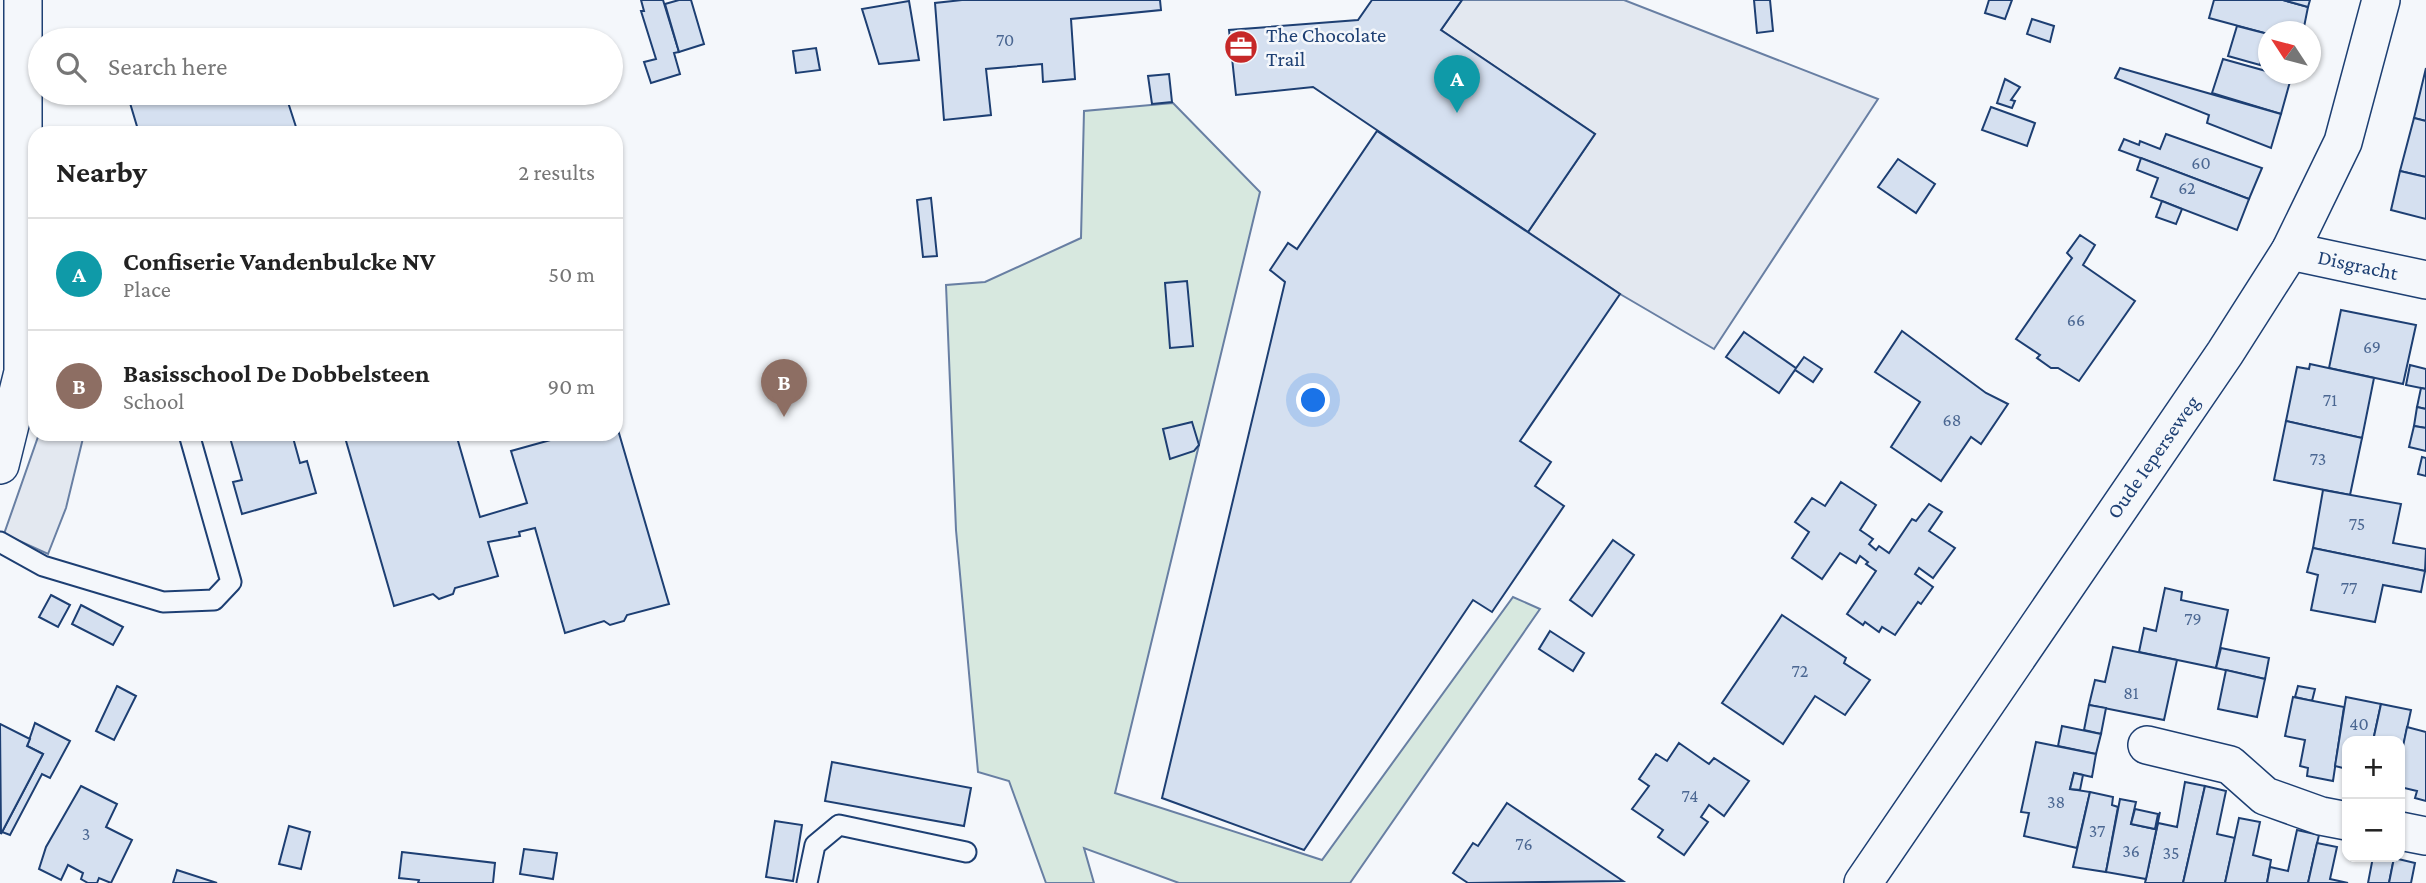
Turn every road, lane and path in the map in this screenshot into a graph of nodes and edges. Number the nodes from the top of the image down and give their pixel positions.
1 (23, 0) edge
2 (2381, 0) edge
3 (2290, 251) junction
4 (28, 256) edge
5 (2426, 279) edge
6 (28, 318) edge
7 (191, 441) edge
8 (0, 465) edge
9 (0, 542) edge
10 (2147, 745) dead end
11 (2342, 820) edge
12 (2405, 832) edge
13 (2426, 836) edge
14 (966, 852) dead end
15 (807, 883) edge
16 (1863, 883) edge

1 - 4 street
2 - 3 street, Oude Ieperseweg
3 - 5 street, Disgracht
3 - 16 street, Oude Ieperseweg
6 - 8 street
7 - 9 lane
10 - 11 street
12 - 13 street
14 - 15 lane

